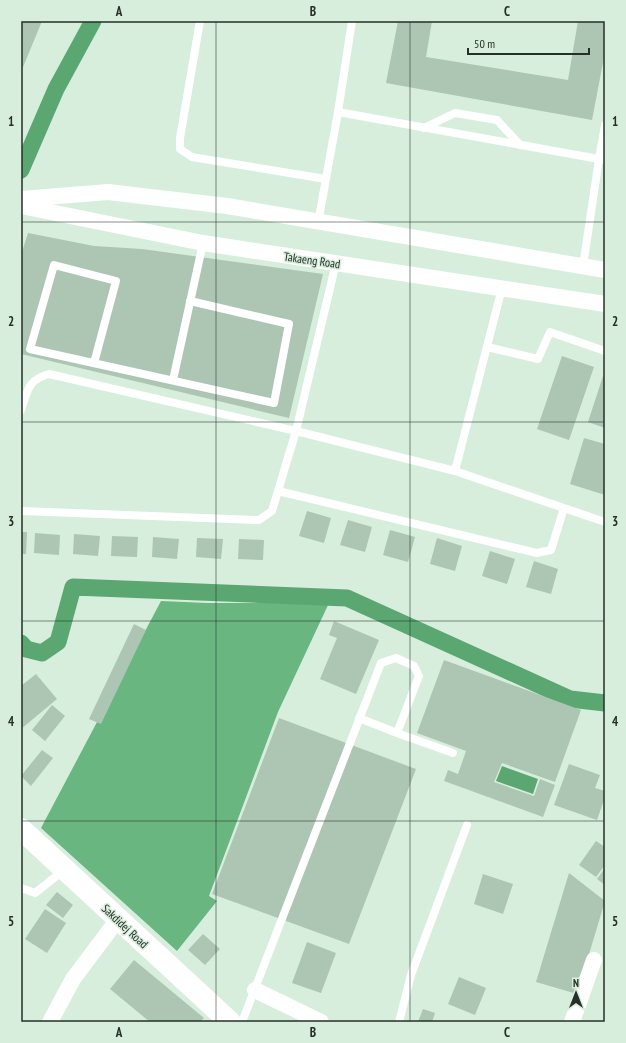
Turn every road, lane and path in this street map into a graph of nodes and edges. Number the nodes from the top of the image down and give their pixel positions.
1 (200, 21) edge
2 (352, 21) edge
3 (338, 112) junction
4 (605, 125) edge
5 (424, 128) junction
6 (520, 145) junction
7 (602, 160) edge
8 (326, 179) junction
9 (21, 199) edge
10 (21, 206) edge
11 (318, 223) junction
12 (203, 243) junction
13 (336, 263) junction
14 (583, 266) junction
15 (605, 270) edge
16 (502, 288) junction
17 (190, 301) junction
18 (605, 304) edge
19 (487, 347) junction
20 (605, 351) edge
21 (94, 363) junction
22 (173, 380) junction
23 (21, 410) edge
24 (296, 431) junction
25 (455, 471) junction
26 (278, 491) junction
27 (564, 508) junction
28 (21, 511) edge
29 (605, 522) edge
30 (359, 718) junction
31 (397, 733) junction
32 (453, 753) dead end
33 (467, 825) dead end
34 (21, 829) edge
35 (65, 870) junction
36 (21, 888) edge
37 (118, 919) junction
38 (594, 960) dead end
39 (255, 990) junction
40 (50, 1022) edge
41 (230, 1022) edge
42 (242, 1022) edge
43 (321, 1022) edge
44 (399, 1022) edge
45 (572, 1022) edge

1 - 8 lane
2 - 3 lane
3 - 5 lane
3 - 8 lane
4 - 7 lane
5 - 6 lane
5 - 6 lane
6 - 7 lane
7 - 14 lane
8 - 11 lane
9 - 11 street
10 - 12 street, Takaeng Road
11 - 14 street
12 - 13 street, Takaeng Road
12 - 17 lane
13 - 16 street, Takaeng Road
13 - 24 lane
14 - 15 street
16 - 18 street, Takaeng Road
16 - 19 lane
17 - 22 lane
17 - 22 lane
19 - 20 lane
19 - 25 lane
21 - 21 lane
21 - 22 lane
23 - 24 lane
24 - 25 lane
24 - 26 lane
25 - 27 lane
26 - 27 lane
26 - 28 lane
27 - 29 lane
30 - 31 lane
30 - 31 lane
30 - 39 lane
31 - 32 lane
33 - 44 lane
34 - 35 main road, Sakdidej Road
35 - 36 lane
35 - 37 main road, Sakdidej Road
37 - 40 street
37 - 41 main road, Sakdidej Road
38 - 45 street
39 - 42 lane
39 - 43 street

